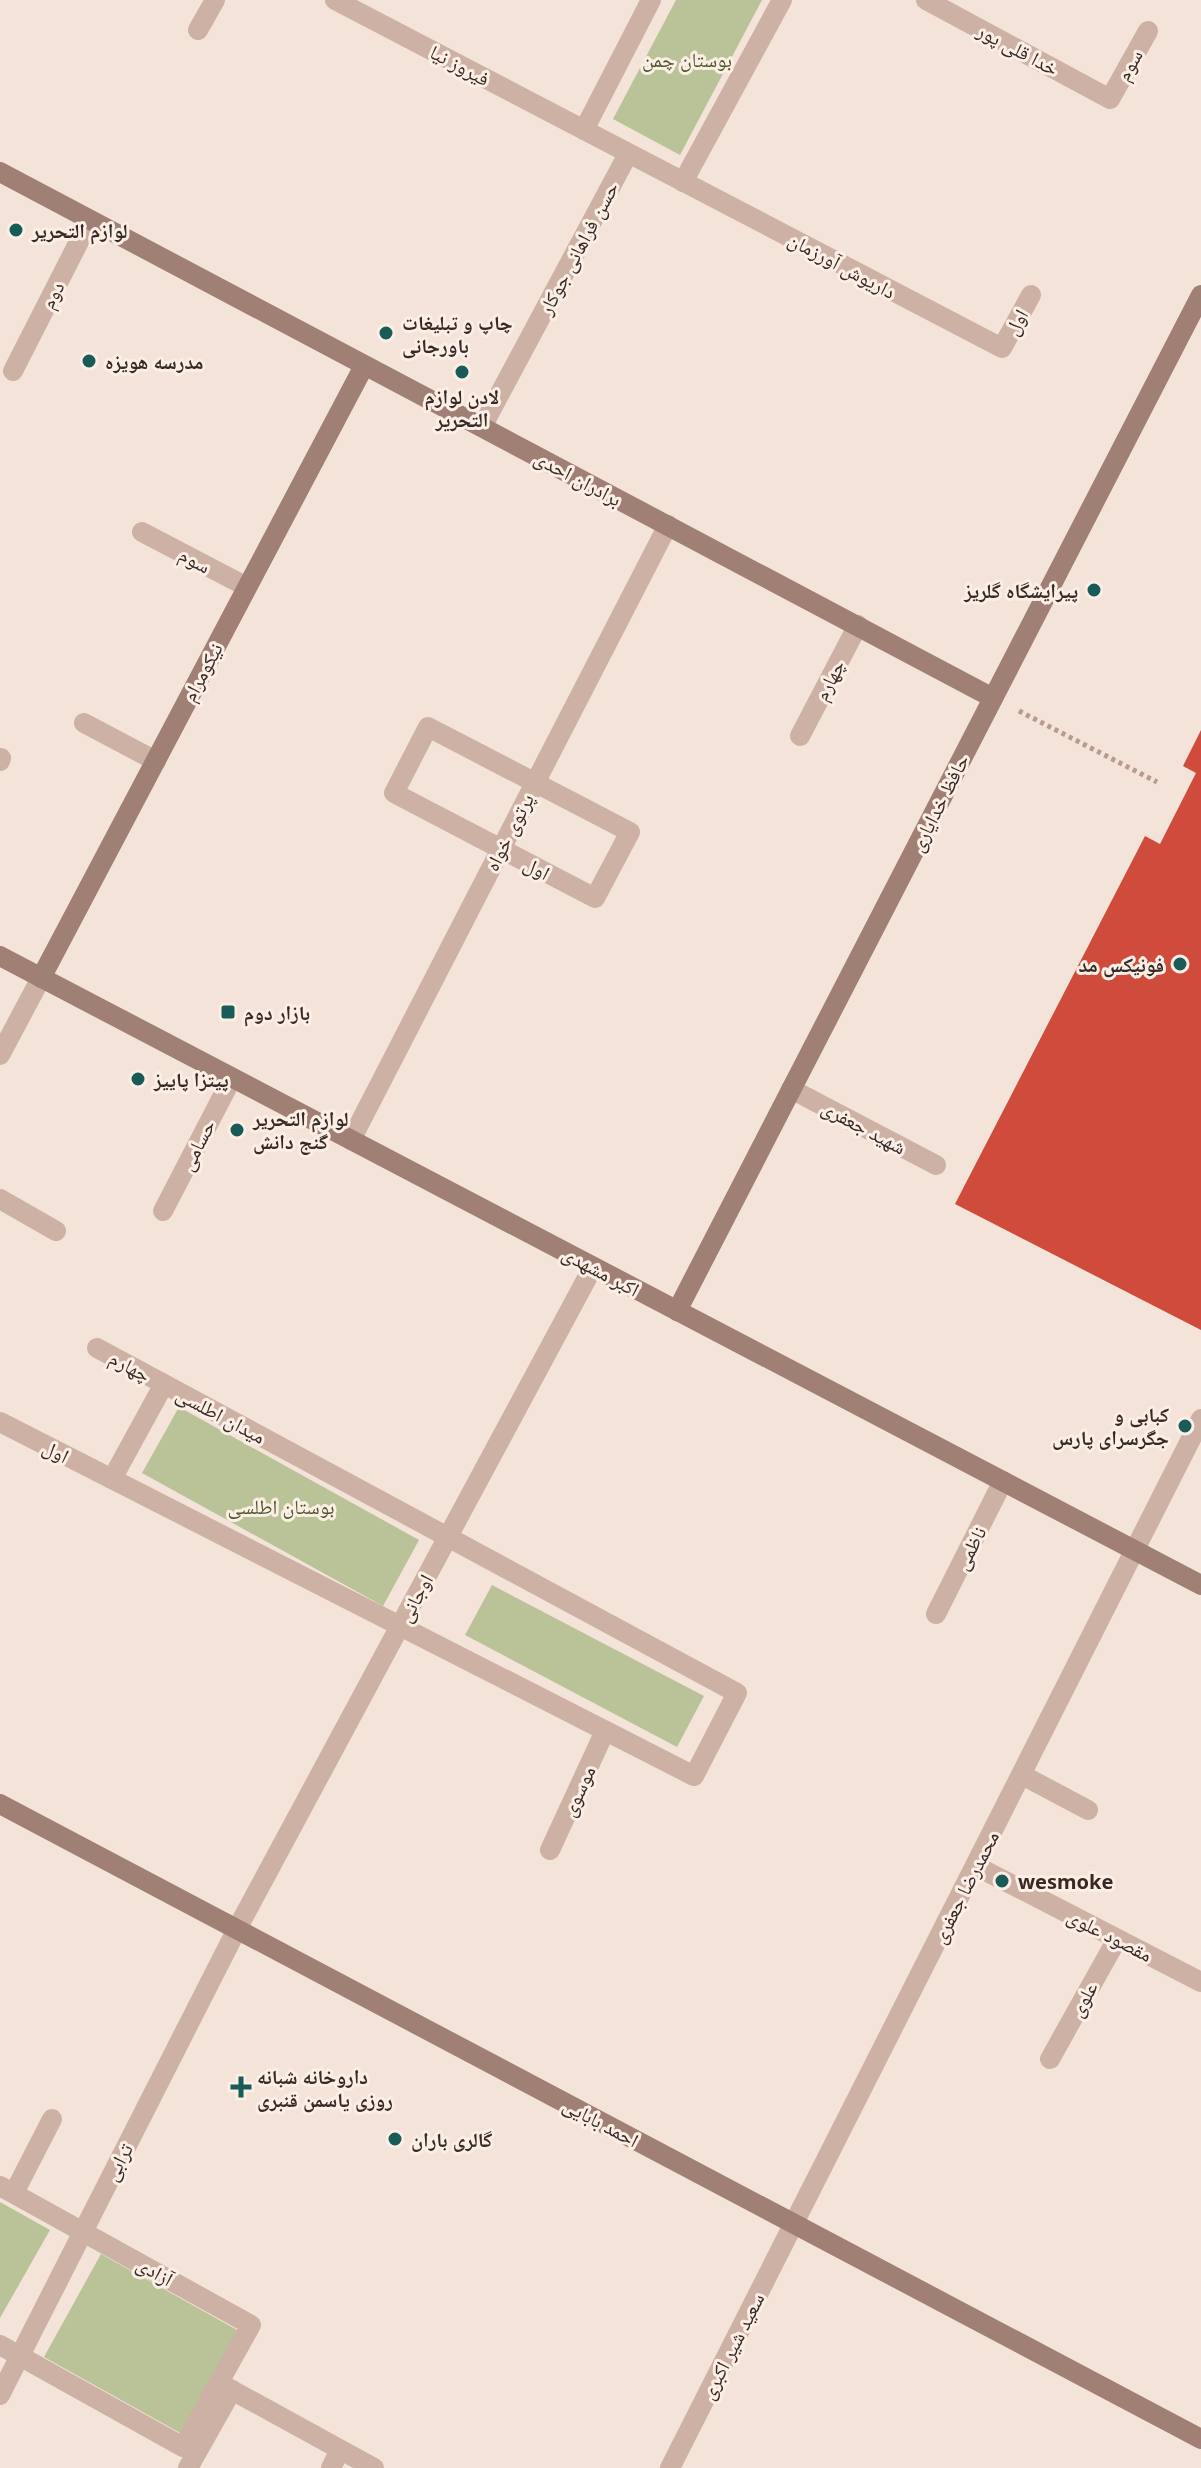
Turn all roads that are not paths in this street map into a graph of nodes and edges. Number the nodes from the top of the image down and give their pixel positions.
1 (215, 0) edge
2 (335, 0) edge
3 (651, 0) edge
4 (782, 0) edge
5 (926, 0) edge
6 (198, 30) dead end
7 (1148, 31) dead end
8 (1110, 99) joint
9 (584, 130) junction
10 (628, 154) junction
11 (0, 172) edge
12 (683, 182) junction
13 (90, 220) junction
14 (1031, 295) dead end
15 (1201, 295) edge
16 (1002, 348) joint
17 (364, 366) junction
18 (13, 371) dead end
19 (482, 427) junction
20 (668, 525) junction
21 (142, 532) dead end
22 (247, 587) junction
23 (858, 625) junction
24 (993, 698) junction
25 (84, 723) dead end
26 (800, 736) dead end
27 (156, 761) junction
28 (535, 783) junction
29 (501, 849) junction
30 (0, 956) edge
31 (41, 978) junction
32 (0, 1055) edge
33 (232, 1078) junction
34 (791, 1089) junction
35 (351, 1140) junction
36 (936, 1165) dead end
37 (0, 1199) edge
38 (163, 1211) dead end
39 (56, 1231) dead end
40 (593, 1267) junction
41 (677, 1311) junction
42 (97, 1348) dead end
43 (164, 1384) junction
44 (1201, 1419) edge
45 (0, 1422) edge
46 (112, 1479) junction
47 (1003, 1481) junction
48 (447, 1537) junction
49 (1135, 1551) junction
50 (1201, 1585) edge
51 (936, 1614) dead end
52 (400, 1626) junction
53 (605, 1731) junction
54 (1022, 1775) junction
55 (0, 1804) edge
56 (1088, 1810) dead end
57 (550, 1850) dead end
58 (976, 1866) junction
59 (237, 1929) junction
60 (1117, 1939) junction
61 (1201, 1982) edge
62 (1050, 2059) dead end
63 (52, 2119) dead end
64 (7, 2189) edge
65 (794, 2224) junction
66 (83, 2231) junction
67 (0, 2345) edge
68 (20, 2356) junction
69 (225, 2387) junction
70 (0, 2395) edge
71 (1201, 2439) edge
72 (336, 2459) edge
73 (188, 2468) edge
74 (374, 2468) edge
75 (670, 2468) edge

1 - 6 street
2 - 9 street, فیروز نیا
3 - 9 street
4 - 12 street
5 - 8 street, خدا قلی پور
7 - 8 street, سوم
9 - 10 street
10 - 12 street
10 - 19 street, حسن فراهانی جوکار
11 - 13 street, برادران احدی
12 - 16 street, داریوش آورزمان
13 - 17 street, برادران احدی
13 - 18 street, دوم
14 - 16 street, اول
15 - 24 street, حافظ خدایاری
17 - 19 street, برادران احدی
17 - 22 street, نیکومرام
19 - 20 street, برادران احدی
20 - 23 street, برادران احدی
20 - 28 street, پرتوی خواه
21 - 22 street, سوم
22 - 27 street, نیکومرام
23 - 24 street, برادران احدی
23 - 26 street, چهارم
24 - 34 street, حافظ خدایاری
25 - 27 street
27 - 31 street, نیکومرام
28 - 29 street, پرتوی خواه
28 - 29 street, اول
28 - 29 street, اول
29 - 35 street, پرتوی خواه
30 - 31 street, اکبر مشهدی
31 - 32 street
31 - 33 street, اکبر مشهدی
33 - 35 street, اکبر مشهدی
33 - 38 street, حسامی
34 - 36 street, شهید جعفری
34 - 41 street, حافظ خدایاری
35 - 40 street, اکبر مشهدی
37 - 39 street
40 - 41 street, اکبر مشهدی
40 - 48 street, اوجانی
41 - 47 street, اکبر مشهدی
42 - 43 street, چهارم
43 - 46 street, میدان اطلسی
43 - 48 street, میدان اطلسی
44 - 49 street, محمدرضا جعفری
45 - 46 street, اول
46 - 52 street
47 - 49 street, اکبر مشهدی
47 - 51 street, ناظمی
48 - 52 street, اوجانی
48 - 53 street, میدان اطلسی
49 - 50 street, اکبر مشهدی
49 - 54 street, محمدرضا جعفری
52 - 53 street
52 - 59 street, اوجانی
53 - 57 street, موسوی
54 - 56 street
54 - 58 street, محمدرضا جعفری
55 - 59 street, احمد بابایی
58 - 60 street, مقصود علوی
58 - 65 street, محمدرضا جعفری
59 - 65 street, احمد بابایی
59 - 66 street, ترابی
60 - 61 street, مقصود علوی
60 - 62 street, علوی
63 - 64 street
64 - 66 street, آزادی
65 - 71 street, احمد بابایی
65 - 75 street, سعید شیر اکبری
66 - 68 street, ترابی
66 - 69 street, آزادی
67 - 68 street, آزادی
68 - 69 street, آزادی
68 - 70 street, ترابی
69 - 72 street
69 - 73 street
72 - 74 street

